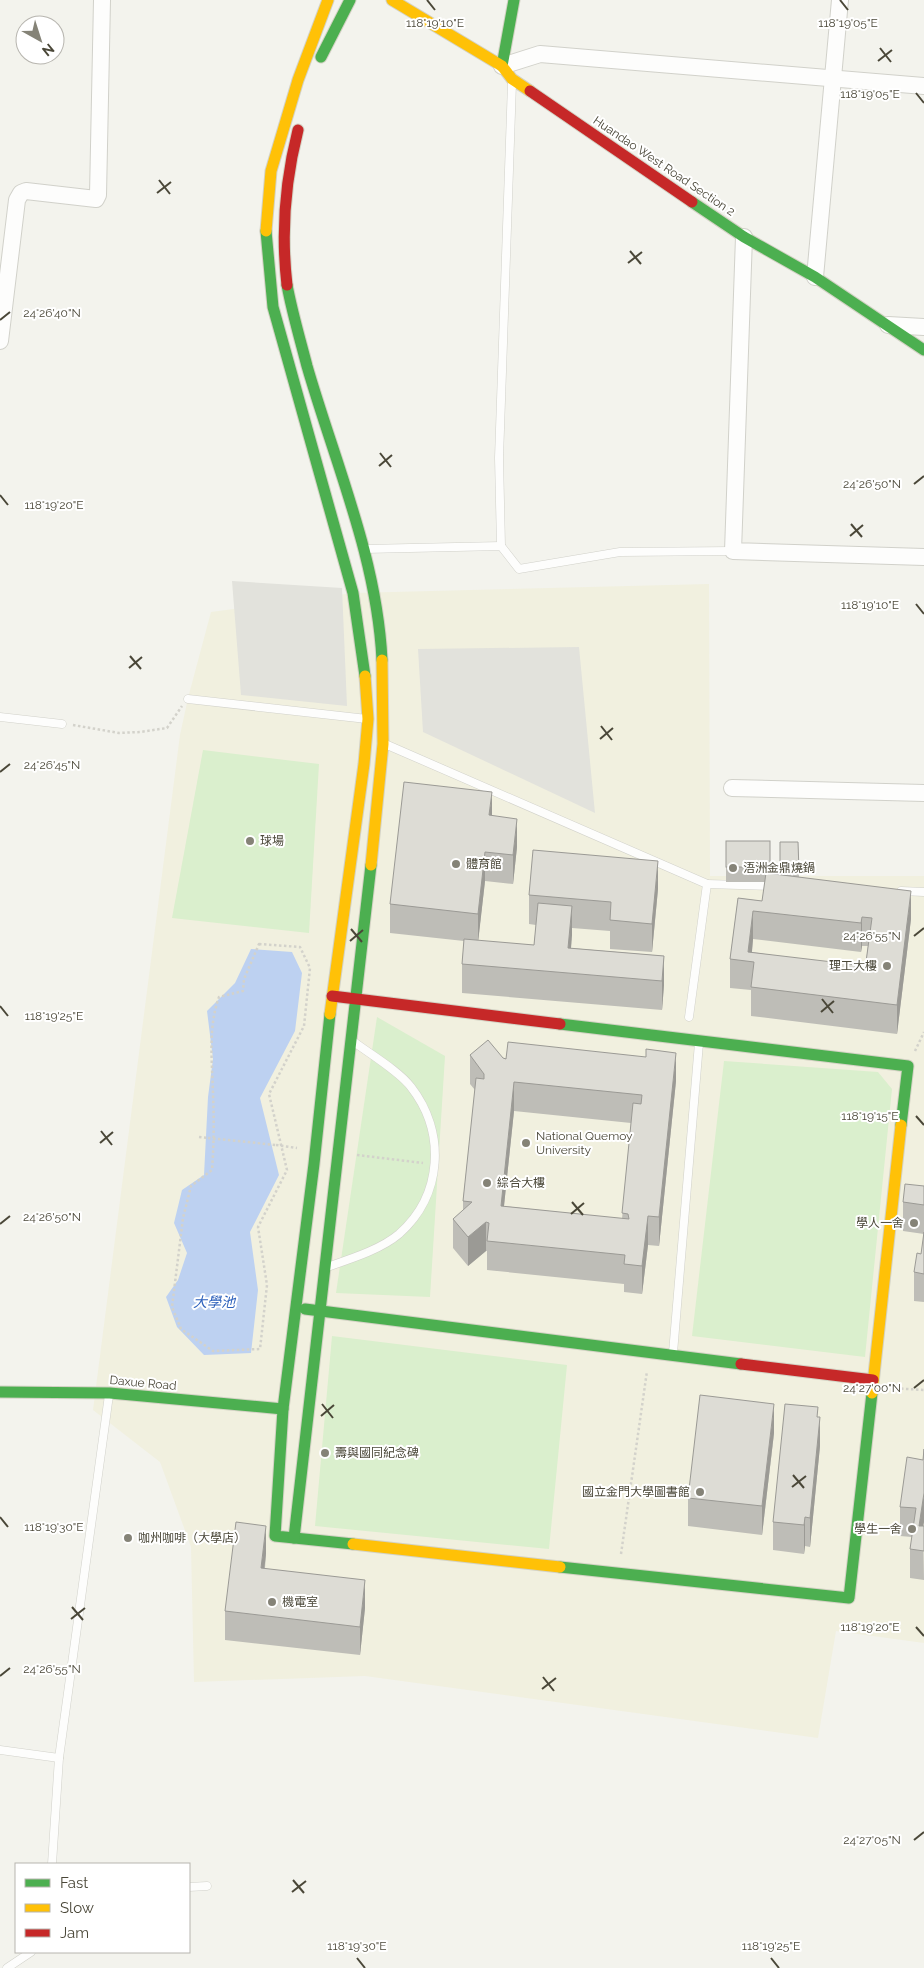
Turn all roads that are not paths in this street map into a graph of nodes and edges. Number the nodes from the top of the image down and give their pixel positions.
1 (102, 0) edge
2 (328, 0) edge
3 (350, 0) edge
4 (392, 0) edge
5 (514, 0) edge
6 (840, 0) edge
7 (318, 65) dead end
8 (502, 66) junction
9 (834, 78) junction
10 (512, 79) junction
11 (924, 86) edge
12 (301, 119) dead end
13 (744, 237) junction
14 (815, 277) junction
15 (888, 325) junction
16 (924, 327) edge
17 (0, 341) edge
18 (924, 350) edge
19 (502, 546) junction
20 (364, 549) junction
21 (733, 551) junction
22 (924, 557) edge
23 (188, 698) road end
24 (0, 717) edge
25 (368, 719) junction
26 (62, 724) road end
27 (383, 744) junction
28 (732, 788) dead end
29 (924, 794) edge
30 (707, 884) junction
31 (784, 887) edge
32 (891, 891) edge
33 (924, 892) edge
34 (332, 996) junction
35 (356, 999) junction
36 (689, 1017) dead end
37 (351, 1040) junction
38 (699, 1041) junction
39 (325, 1268) junction
40 (296, 1308) junction
41 (320, 1311) junction
42 (673, 1355) junction
43 (873, 1380) junction
44 (0, 1392) edge
45 (110, 1393) junction
46 (283, 1408) junction
47 (294, 1538) junction
48 (0, 1750) edge
49 (59, 1758) junction
50 (52, 1863) edge
51 (207, 1886) dead end
52 (190, 1887) edge
53 (30, 1953) edge
54 (7, 1968) edge

1 - 17 street
2 - 25 street
3 - 7 street
4 - 8 street, Huandao West Road Section 2
5 - 8 street
6 - 9 street
8 - 9 street
8 - 10 street, Huandao West Road Section 2
9 - 11 street
9 - 14 street
10 - 13 street, Huandao West Road Section 2
10 - 19 lane
12 - 20 street
13 - 14 street, Huandao West Road Section 2
13 - 21 street
14 - 15 street, Huandao West Road Section 2
15 - 16 street
15 - 18 street, Huandao West Road Section 2
19 - 20 lane
19 - 21 lane
20 - 27 street
21 - 22 street
23 - 25 lane
24 - 26 lane
25 - 34 street
27 - 30 lane
27 - 35 street
28 - 29 street
30 - 31 lane
30 - 36 lane
32 - 33 lane
34 - 35 street
34 - 40 street
35 - 37 street
35 - 38 street
37 - 39 street
37 - 39 lane
38 - 42 lane
38 - 43 street
39 - 41 street
40 - 41 street
40 - 46 street
41 - 42 street
41 - 47 street
42 - 43 street
43 - 47 street
44 - 45 street, Daxue Road
45 - 46 street, Daxue Road
45 - 49 lane
46 - 47 street
48 - 49 lane
49 - 50 lane
51 - 52 lane
53 - 54 lane

